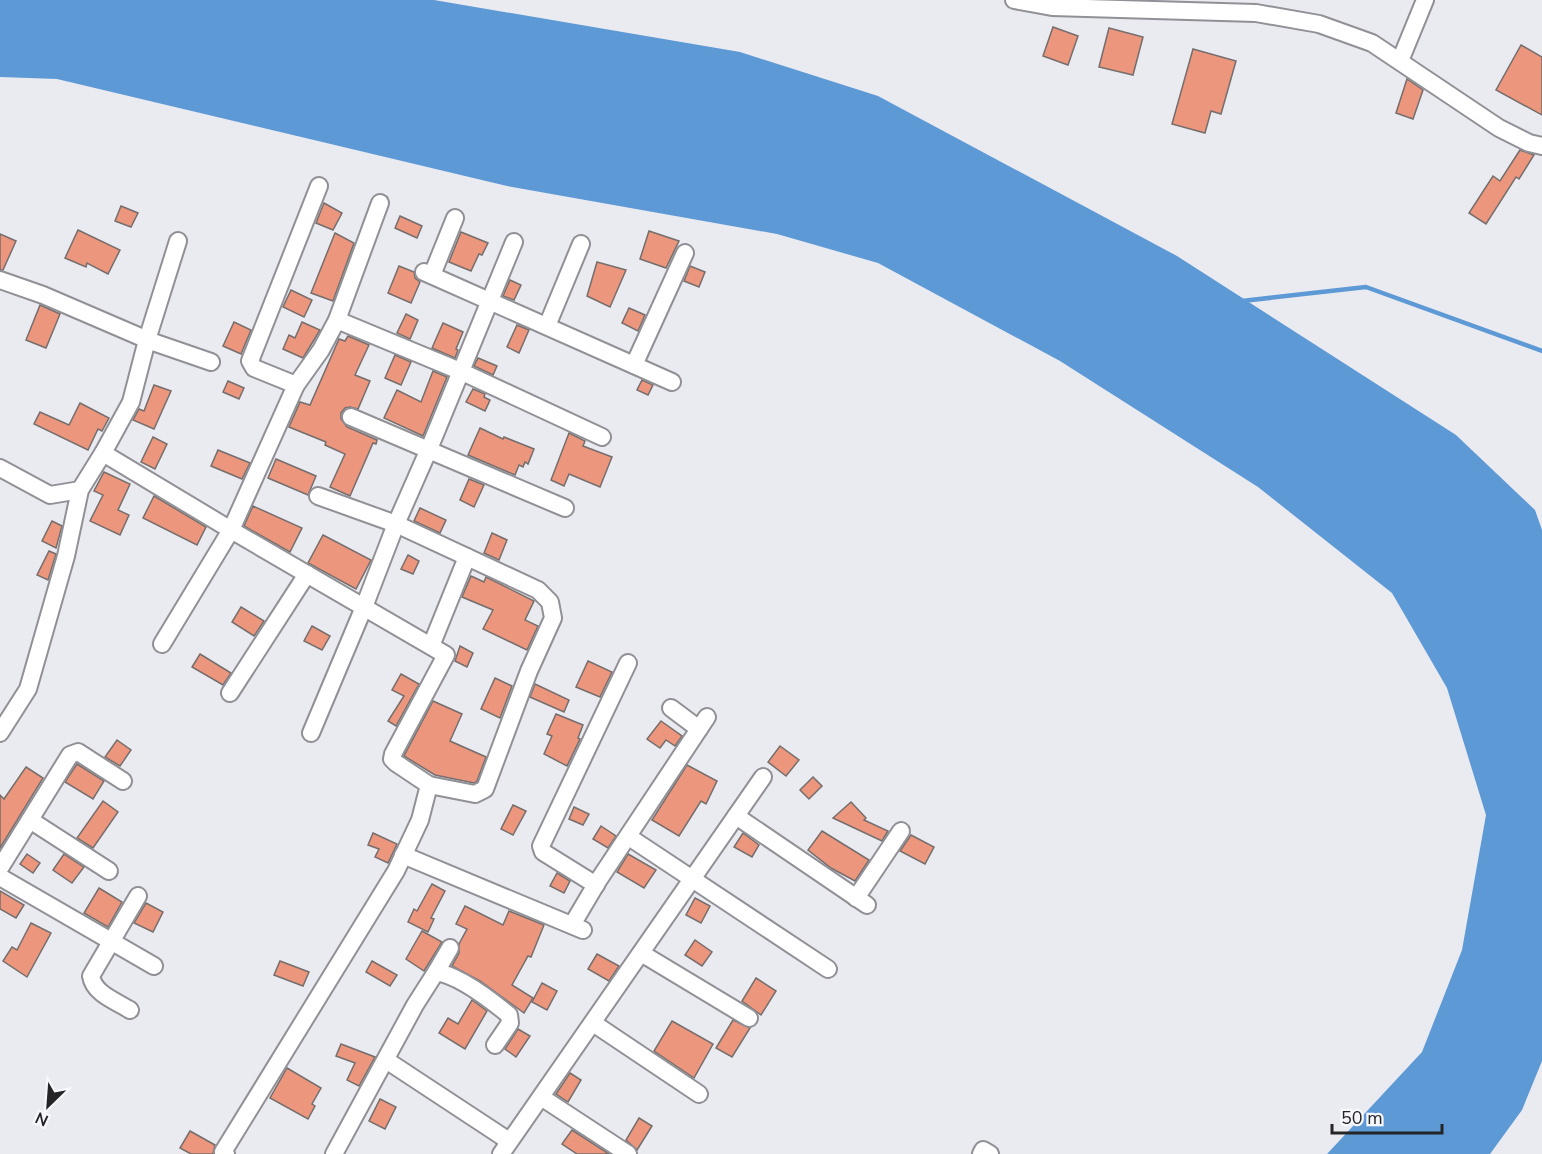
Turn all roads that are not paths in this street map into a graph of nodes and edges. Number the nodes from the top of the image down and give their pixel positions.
1 (1014, 0) edge
2 (1425, 0) edge
3 (1260, 7) edge
4 (1400, 61) junction
5 (1542, 146) edge
6 (319, 186) dead end
7 (380, 203) dead end
8 (455, 218) dead end
9 (178, 241) dead end
10 (514, 242) dead end
11 (581, 244) dead end
12 (686, 253) dead end
13 (0, 280) edge
14 (490, 300) junction
15 (337, 320) junction
16 (547, 326) junction
17 (147, 340) junction
18 (211, 362) dead end
19 (634, 365) junction
20 (460, 371) junction
21 (672, 382) dead end
22 (296, 386) junction
23 (351, 417) dead end
24 (602, 437) dead end
25 (429, 449) junction
26 (103, 453) junction
27 (0, 468) edge
28 (80, 490) junction
29 (318, 496) dead end
30 (565, 508) dead end
31 (396, 524) junction
32 (231, 530) junction
33 (467, 557) junction
34 (306, 574) junction
35 (364, 607) junction
36 (162, 644) dead end
37 (431, 646) junction
38 (628, 663) dead end
39 (230, 693) dead end
40 (671, 708) dead end
41 (0, 733) edge
42 (311, 733) dead end
43 (763, 777) dead end
44 (123, 781) dead end
45 (429, 785) junction
46 (736, 816) junction
47 (30, 820) junction
48 (901, 831) dead end
49 (635, 841) dead end
50 (403, 855) junction
51 (0, 868) edge
52 (109, 871) dead end
53 (0, 876) edge
54 (692, 880) junction
55 (596, 885) junction
56 (138, 896) dead end
57 (111, 941) junction
58 (450, 948) dead end
59 (641, 953) junction
60 (154, 966) dead end
61 (828, 969) dead end
62 (436, 972) junction
63 (130, 1010) dead end
64 (749, 1018) dead end
65 (592, 1023) junction
66 (495, 1045) dead end
67 (386, 1060) junction
68 (699, 1094) dead end
69 (541, 1097) junction
70 (505, 1148) edge
71 (226, 1154) edge
72 (334, 1154) edge
73 (628, 1154) edge
74 (981, 1154) edge
75 (990, 1154) edge

1 - 3 street
2 - 4 street
3 - 4 street
4 - 5 street
6 - 22 street
7 - 15 street
8 - 14 street
9 - 17 street
10 - 14 street
11 - 16 street
12 - 19 street
13 - 17 street
14 - 16 street
14 - 20 street
15 - 20 street
15 - 22 street
16 - 19 street
17 - 18 street
17 - 26 street
19 - 21 street
20 - 24 street
20 - 25 street
22 - 32 street
23 - 25 street
25 - 30 street
25 - 31 street
26 - 28 street
26 - 32 street
27 - 28 street
28 - 41 street
29 - 31 street
31 - 33 street
31 - 35 street
32 - 34 street
32 - 36 street
33 - 37 street
33 - 45 street
34 - 35 street
34 - 39 street
35 - 37 street
35 - 42 street
37 - 45 street
38 - 55 street
40 - 55 street
43 - 46 street
44 - 47 street
45 - 50 street
46 - 48 street
46 - 54 street
47 - 51 street
47 - 52 street
49 - 54 street
50 - 55 street
50 - 71 street
53 - 57 street
54 - 59 street
54 - 61 street
56 - 57 street
57 - 60 street
57 - 63 street
58 - 62 street
59 - 64 street
59 - 65 street
62 - 66 street
62 - 67 street
65 - 68 street
65 - 69 street
67 - 70 street
67 - 72 street
69 - 70 street
69 - 73 street
74 - 75 street

